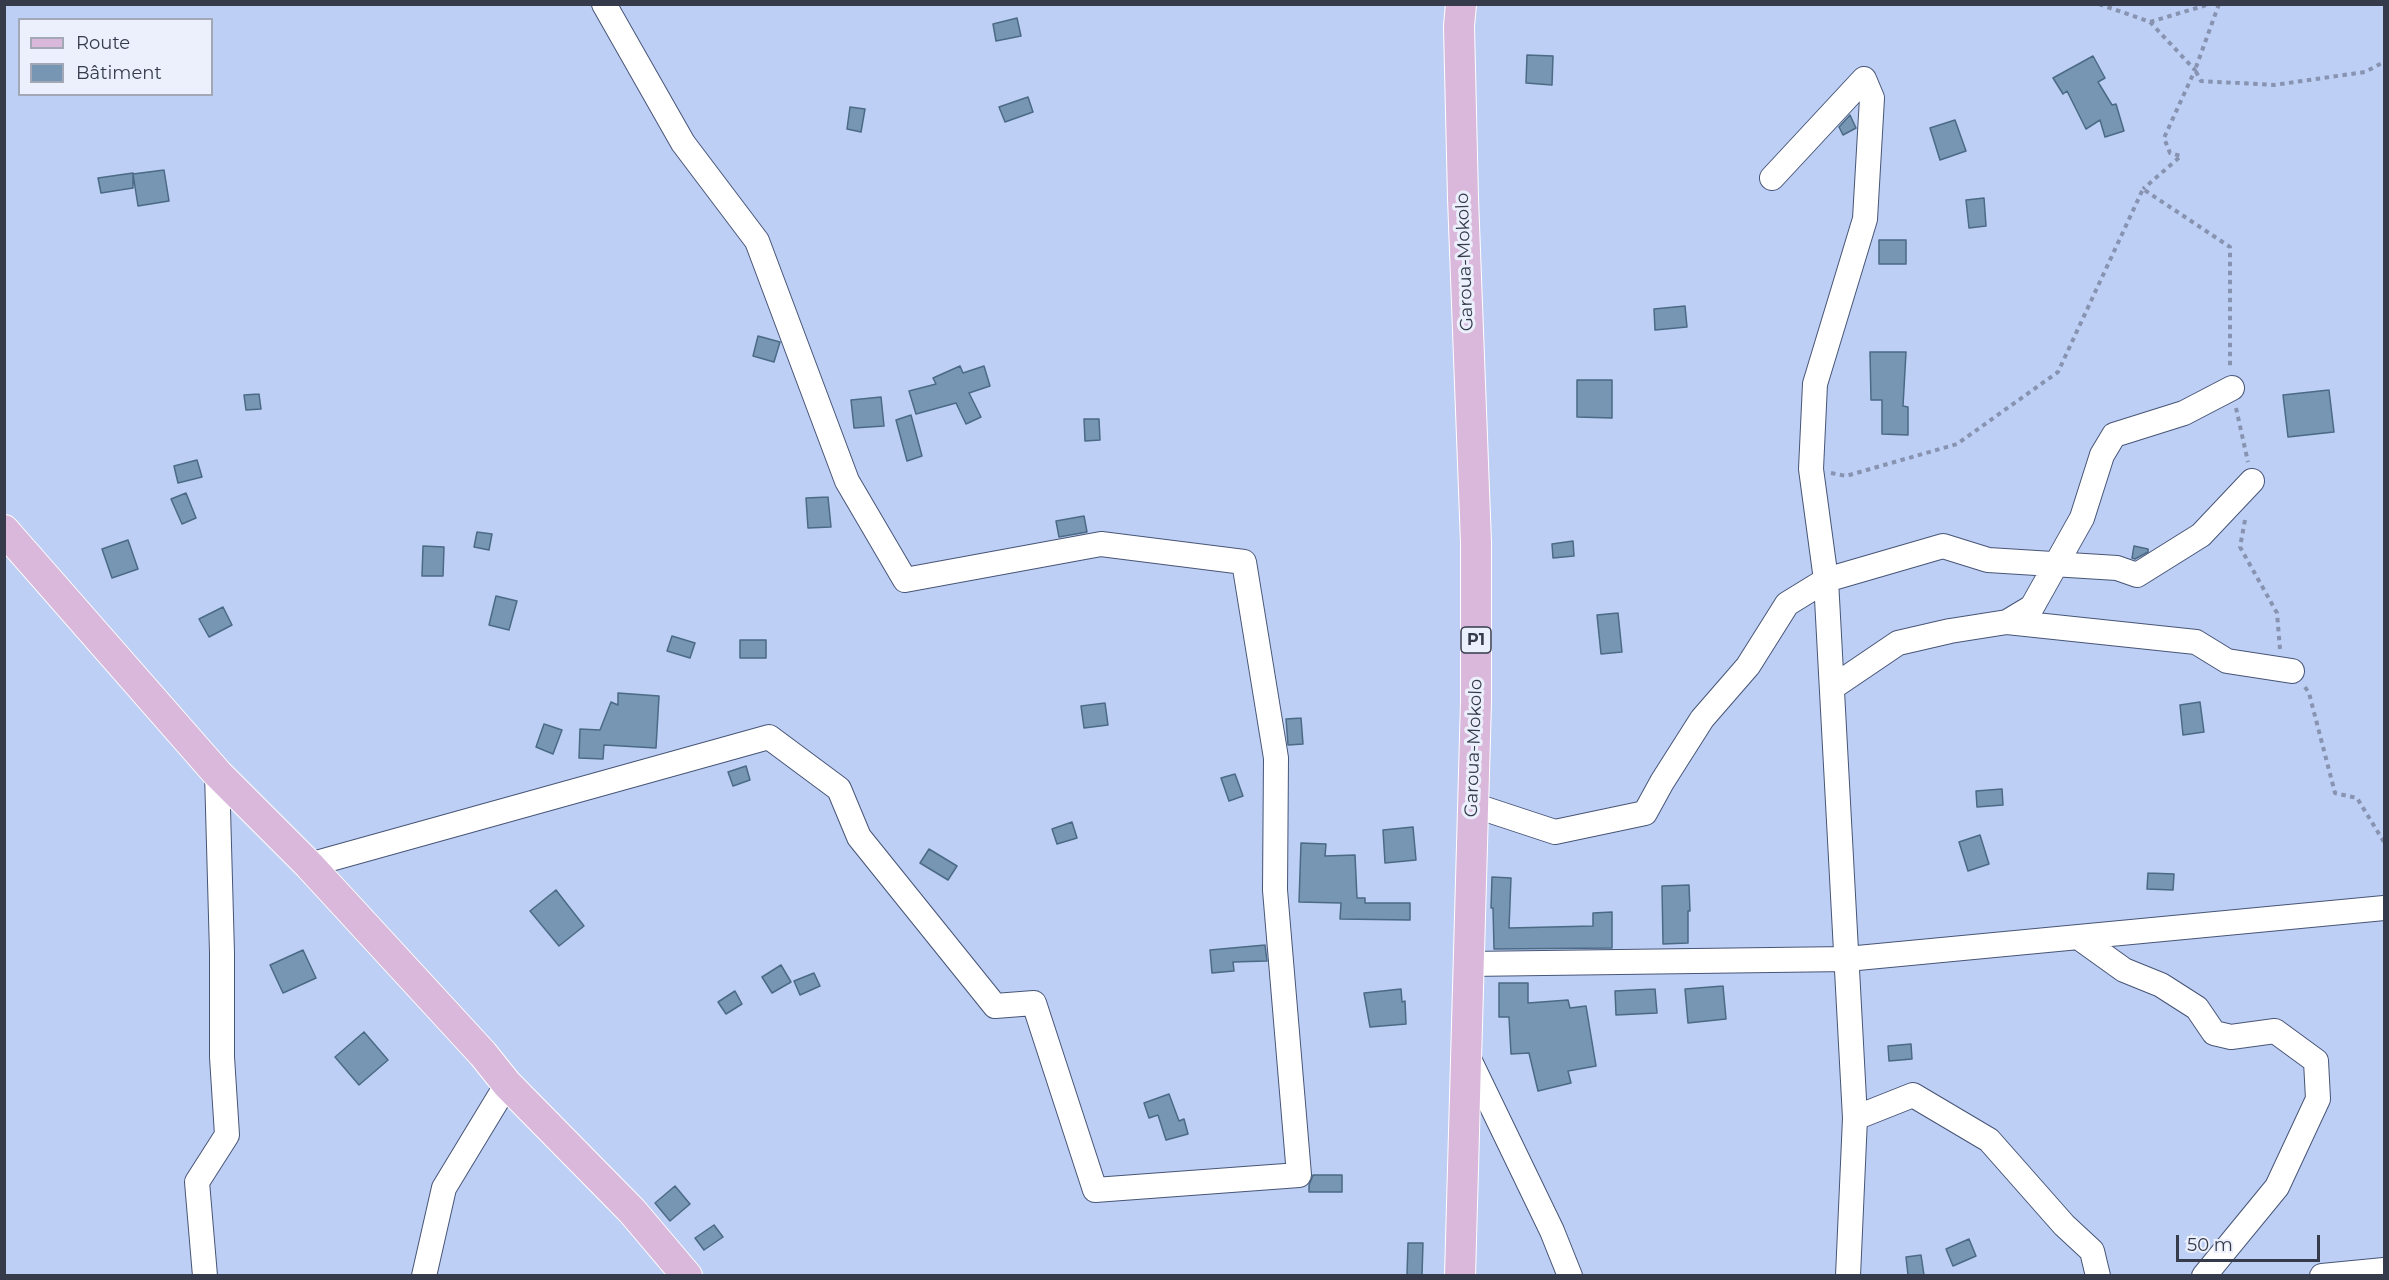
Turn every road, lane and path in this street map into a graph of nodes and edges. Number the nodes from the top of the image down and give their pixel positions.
1 (604, 4) edge
2 (1461, 4) edge
3 (2099, 4) edge
4 (2210, 4) edge
5 (2219, 4) edge
6 (2150, 22) junction
7 (2385, 62) edge
8 (2195, 70) junction
9 (1772, 178) dead end
10 (2143, 189) junction
11 (2232, 388) junction
12 (1811, 470) junction
13 (2252, 481) junction
14 (4, 530) edge
15 (2056, 565) junction
16 (1826, 580) junction
17 (2007, 622) junction
18 (2292, 671) junction
19 (1832, 686) junction
20 (217, 773) junction
21 (1473, 805) junction
22 (2385, 842) edge
23 (309, 865) junction
24 (2385, 908) edge
25 (2078, 937) junction
26 (1847, 959) junction
27 (1467, 964) junction
28 (1465, 1051) junction
29 (507, 1084) junction
30 (1855, 1118) junction
31 (2385, 1270) edge
32 (205, 1275) edge
33 (424, 1275) edge
34 (687, 1275) edge
35 (1460, 1275) edge
36 (1570, 1275) edge
37 (1848, 1275) edge
38 (2098, 1275) edge
39 (2204, 1275) edge
40 (2322, 1275) edge

1 - 23 street
2 - 21 main road, Garoua-Mokolo / P1
3 - 6 path
4 - 6 path
5 - 8 path
6 - 8 path
7 - 8 path
8 - 10 path
9 - 12 street
10 - 11 path
10 - 12 path
11 - 13 path
11 - 15 street
12 - 16 street
13 - 15 street
13 - 18 path
14 - 20 main road
15 - 16 street
15 - 17 street
16 - 19 street
16 - 21 street
17 - 18 street
17 - 19 street
18 - 22 path
19 - 26 street
20 - 23 main road
20 - 32 street
21 - 27 main road, Garoua-Mokolo / P1
23 - 29 main road
24 - 25 street
25 - 26 street
25 - 39 street
26 - 27 street
26 - 30 street
27 - 28 main road, Garoua-Mokolo / P1
28 - 35 main road, Garoua-Mokolo / P1
28 - 36 street
29 - 33 street
29 - 34 main road
30 - 37 street
30 - 38 street
31 - 40 street

